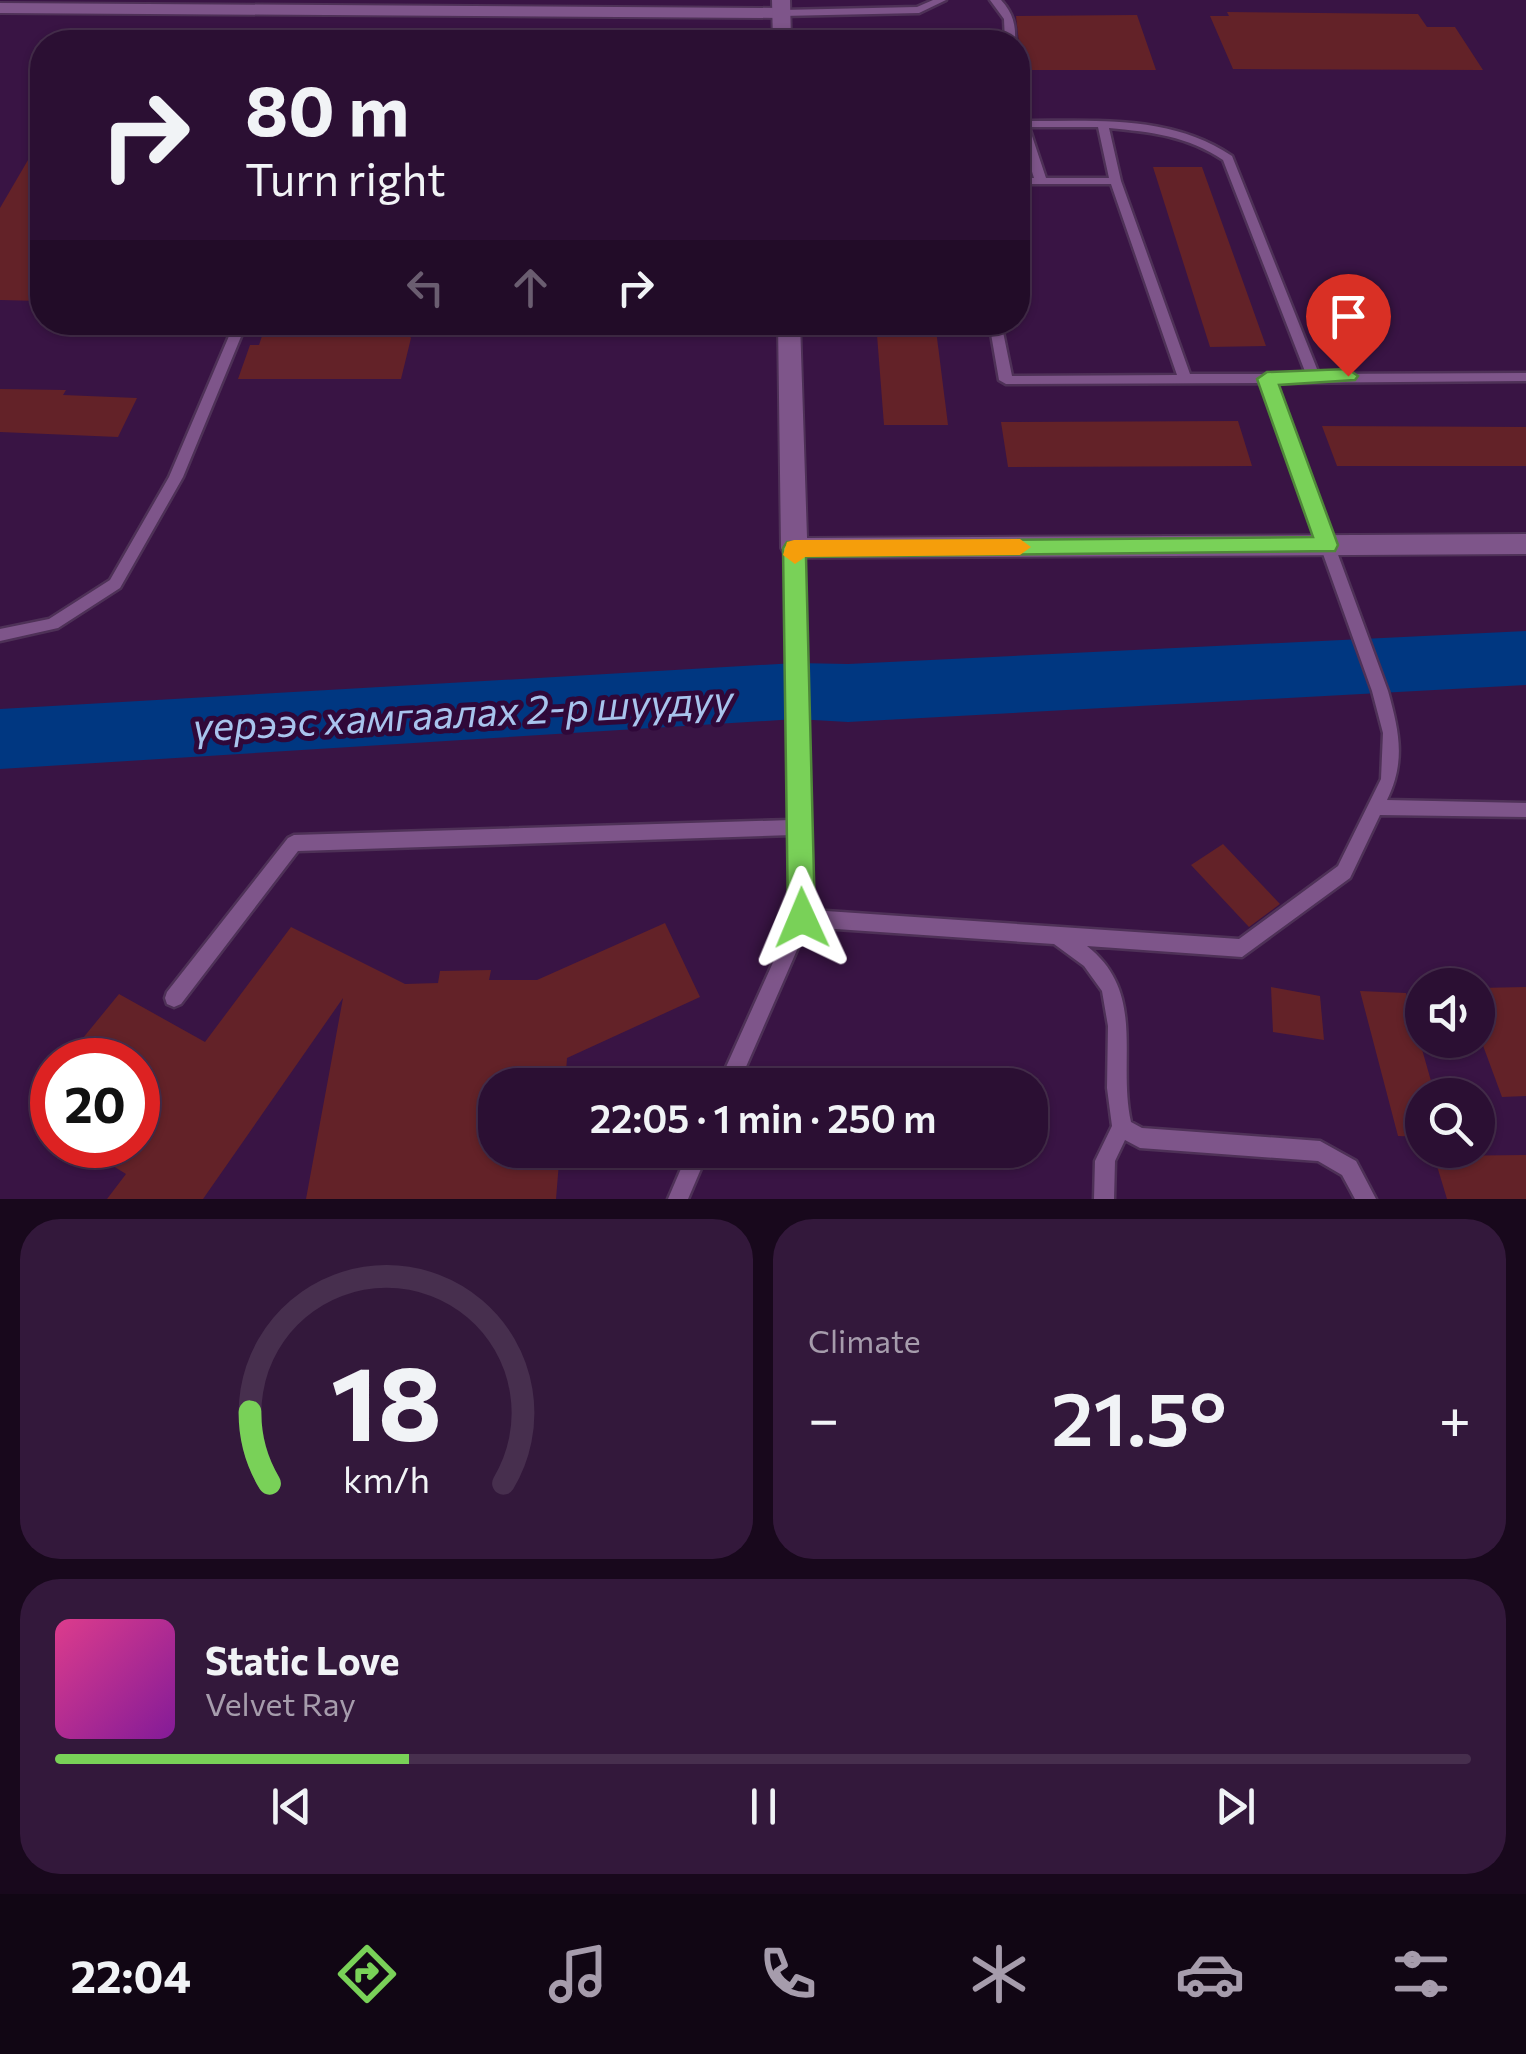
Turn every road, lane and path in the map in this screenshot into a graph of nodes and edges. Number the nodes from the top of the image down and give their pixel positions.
1 (941, 0) edge
2 (995, 0) edge
3 (706, 7) edge
4 (782, 7) edge
5 (0, 8) edge
6 (372, 12) junction
7 (364, 30) edge
8 (1011, 30) edge
9 (1030, 124) edge
10 (1103, 124) junction
11 (1030, 151) edge
12 (1030, 181) edge
13 (1041, 181) junction
14 (1115, 181) junction
15 (236, 335) edge
16 (789, 335) edge
17 (997, 335) edge
18 (1313, 375) junction
19 (1526, 377) edge
20 (1185, 379) junction
21 (1267, 379) junction
22 (1526, 544) edge
23 (1327, 545) junction
24 (794, 548) junction
25 (0, 635) edge
26 (1376, 807) junction
27 (1526, 810) edge
28 (800, 827) junction
29 (802, 918) junction
30 (1057, 935) junction
31 (174, 998) dead end
32 (736, 1068) edge
33 (1122, 1128) junction
34 (691, 1168) edge
35 (678, 1199) edge
36 (1104, 1199) edge
37 (1366, 1199) edge

1 - 4 lane
2 - 8 lane
3 - 4 street
3 - 6 street
5 - 6 street
6 - 7 lane
9 - 10 lane
10 - 14 lane
10 - 18 lane
11 - 13 lane
12 - 13 lane
13 - 14 lane
14 - 20 lane
15 - 25 lane
16 - 24 street
17 - 20 lane
18 - 19 lane
18 - 21 lane
20 - 21 lane
21 - 23 lane
22 - 23 street
23 - 24 street
23 - 26 lane
24 - 28 lane
26 - 27 lane
26 - 30 lane
28 - 29 lane
28 - 31 lane
29 - 30 lane
29 - 32 lane
30 - 33 lane
33 - 36 lane
33 - 37 lane
34 - 35 lane

